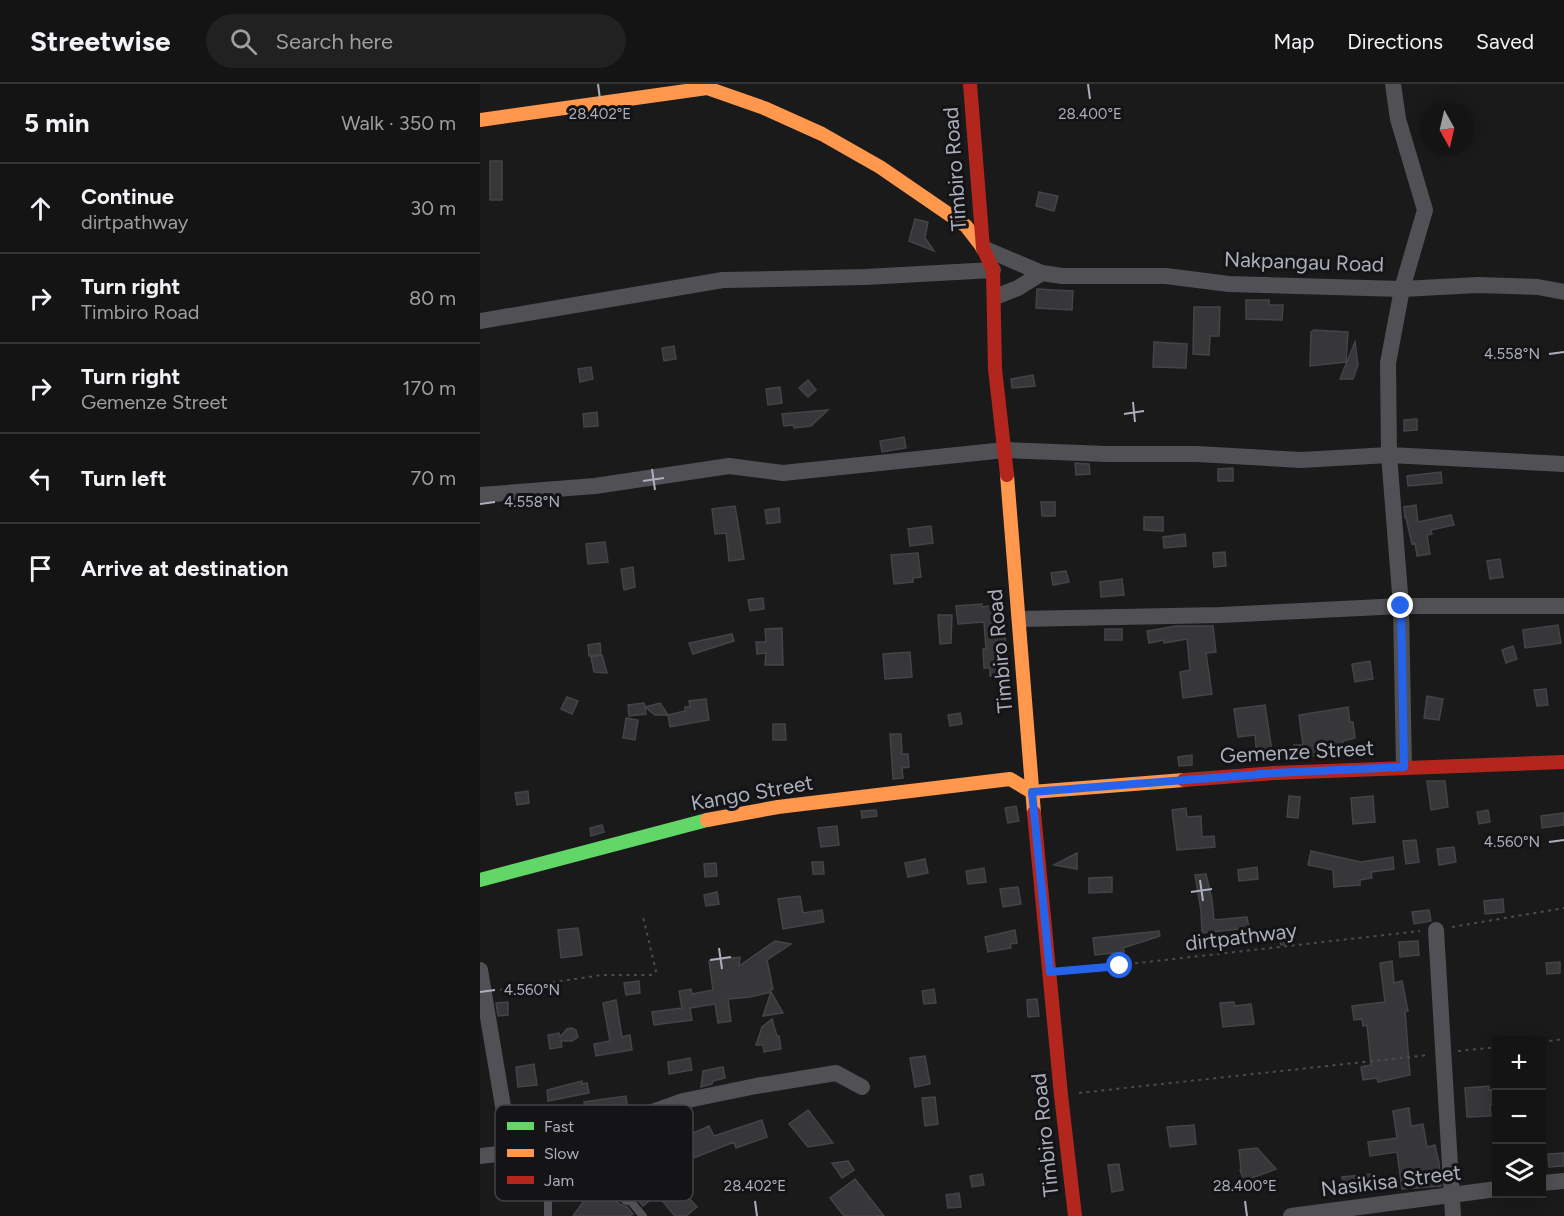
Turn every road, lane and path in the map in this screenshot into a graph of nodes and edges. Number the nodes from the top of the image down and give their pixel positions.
1 (970, 84) edge
2 (1393, 84) edge
3 (480, 120) edge
4 (982, 248) junction
5 (993, 270) junction
6 (1042, 273) junction
7 (1401, 289) junction
8 (1564, 292) edge
9 (995, 297) junction
10 (480, 321) edge
11 (1005, 450) junction
12 (1389, 455) junction
13 (1564, 464) edge
14 (480, 495) edge
15 (1401, 606) junction
16 (1564, 606) edge
17 (1020, 619) junction
18 (1564, 762) edge
19 (1404, 767) junction
20 (1032, 792) junction
21 (480, 880) edge
22 (1564, 908) edge
23 (643, 917) dead end
24 (1436, 930) junction
25 (480, 969) edge
26 (1050, 972) junction
27 (481, 995) edge
28 (1564, 1039) edge
29 (1546, 1041) edge
30 (1492, 1048) edge
31 (1443, 1054) junction
32 (862, 1087) dead end
33 (1061, 1095) junction
34 (502, 1105) edge
35 (672, 1105) edge
36 (495, 1154) edge
37 (480, 1156) edge
38 (1564, 1181) edge
39 (1546, 1183) edge
40 (1492, 1190) edge
41 (1451, 1196) junction
42 (548, 1201) edge
43 (630, 1201) edge
44 (548, 1216) edge
45 (643, 1216) edge
46 (1075, 1216) edge
47 (1291, 1216) edge
48 (1453, 1216) edge

1 - 4 main road, Timbiro Road
2 - 7 street
3 - 4 main road
4 - 5 main road, Timbiro Road
4 - 6 street, Nakpangau Road
5 - 9 main road, Timbiro Road
5 - 10 street
6 - 7 street, Nakpangau Road
6 - 9 street
7 - 8 street, Nakpangau Road
7 - 12 street
9 - 11 main road, Timbiro Road
11 - 12 street
11 - 14 street
11 - 17 main road, Timbiro Road
12 - 13 street
12 - 15 street
15 - 16 street
15 - 17 street
15 - 19 street
17 - 20 main road, Timbiro Road
18 - 19 main road, Gemenze Street
19 - 20 main road, Gemenze Street
20 - 21 main road, Kango Street
20 - 26 main road, Timbiro Road
22 - 24 path, dirtpathway
23 - 27 path
24 - 26 path, dirtpathway
24 - 31 street
25 - 27 street
26 - 33 main road, Timbiro Road
27 - 34 street
28 - 29 path
30 - 31 path
31 - 33 path
31 - 41 street
32 - 35 street
33 - 46 main road, Timbiro Road
36 - 37 street
38 - 39 street
40 - 41 street, Nasikisa Street
41 - 47 street, Nasikisa Street
41 - 48 street
42 - 44 lane
43 - 45 lane

